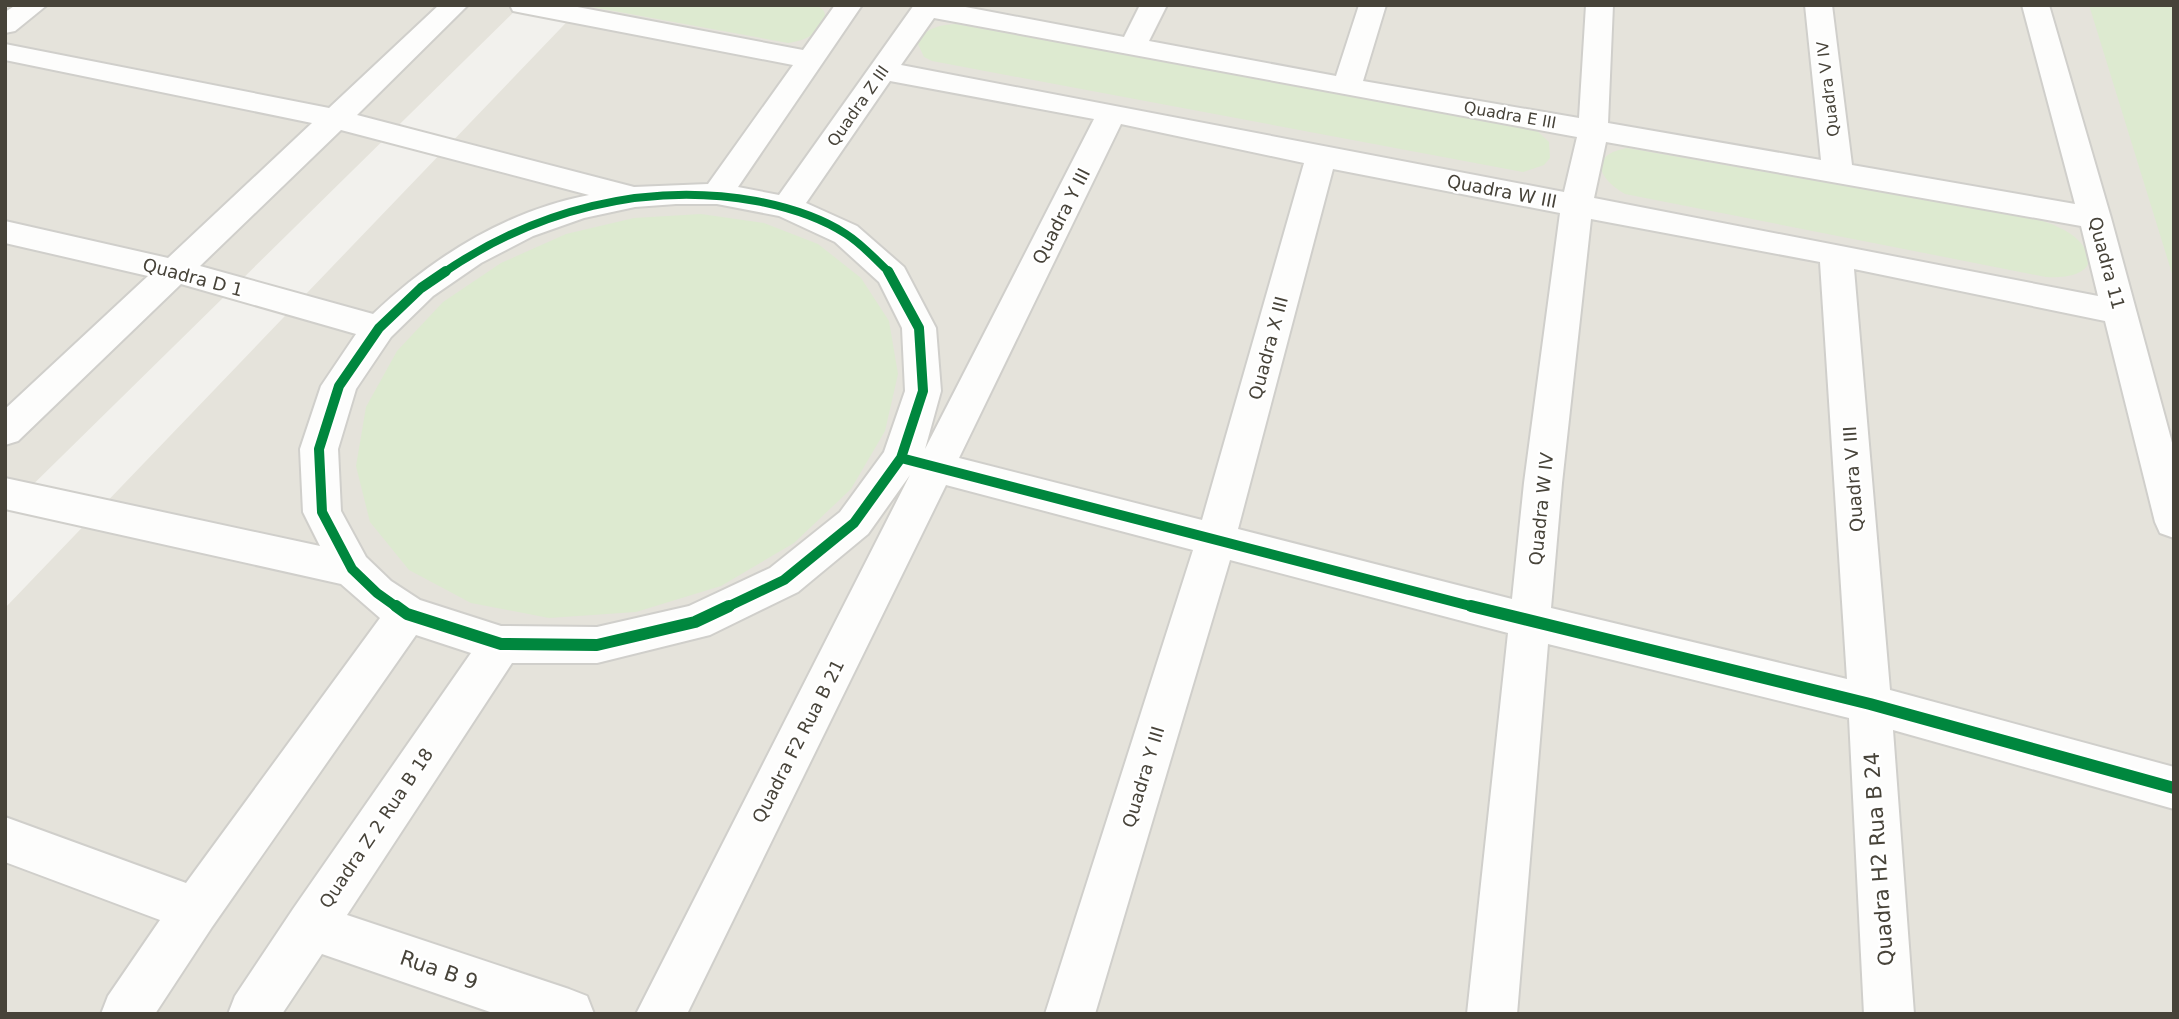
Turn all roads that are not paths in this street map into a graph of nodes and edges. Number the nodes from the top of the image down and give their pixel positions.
1 (34, 5) edge
2 (455, 5) edge
3 (523, 5) edge
4 (849, 5) edge
5 (1154, 5) edge
6 (1373, 5) edge
7 (1600, 5) edge
8 (1818, 5) edge
9 (2035, 5) edge
10 (928, 7) edge
11 (5, 26) edge
12 (1132, 48) junction
13 (5, 52) edge
14 (811, 60) junction
15 (884, 71) junction
16 (1347, 87) junction
17 (1112, 113) junction
18 (333, 118) junction
19 (1592, 130) junction
20 (1321, 157) junction
21 (1838, 173) junction
22 (717, 194) junction
23 (635, 197) junction
24 (1577, 205) junction
25 (787, 207) junction
26 (2095, 218) junction
27 (5, 232) edge
28 (1836, 254) junction
29 (176, 271) junction
30 (2119, 312) junction
31 (379, 328) junction
32 (5, 431) edge
33 (918, 463) junction
34 (5, 493) edge
35 (2174, 522) edge
36 (1216, 540) junction
37 (352, 569) junction
38 (407, 614) junction
39 (1529, 621) junction
40 (501, 645) junction
41 (1870, 704) junction
42 (2174, 788) edge
43 (5, 839) edge
44 (195, 910) junction
45 (310, 926) junction
46 (126, 1014) edge
47 (253, 1014) edge
48 (569, 1014) edge
49 (661, 1014) edge
50 (1070, 1014) edge
51 (1492, 1014) edge
52 (1889, 1014) edge

1 - 11 street
2 - 18 street
3 - 14 street
4 - 14 street
5 - 12 street
6 - 16 street
7 - 19 street, Quadra W IV
8 - 21 street, Quadra V IV
9 - 26 street, Quadra 11
10 - 12 street, Quadra E III
10 - 15 street, Quadra Z III
12 - 16 street, Quadra E III
13 - 18 street
14 - 22 street
15 - 17 street, Quadra W III
15 - 25 street, Quadra Z III
16 - 19 street, Quadra E III
17 - 20 street, Quadra W III
17 - 33 street, Quadra Y III
18 - 23 street
18 - 29 street
19 - 21 street, Quadra E III
19 - 24 street, Quadra W IV
20 - 24 street, Quadra W III
20 - 36 street, Quadra X III
21 - 26 street, Quadra E III
22 - 23 street
22 - 25 street
23 - 31 street
24 - 28 street, Quadra W III
24 - 39 street, Quadra W IV
25 - 33 street
26 - 30 street, Quadra 11
27 - 29 street, Quadra D 1
28 - 30 street, Quadra W III
28 - 41 street, Quadra V III
29 - 31 street, Quadra D 1
29 - 32 street
30 - 35 street, Quadra 11
31 - 37 street
33 - 36 street
33 - 40 street
33 - 49 street, Quadra F2 Rua B 21
34 - 37 street
36 - 39 street
36 - 50 street, Quadra Y III
37 - 38 street
38 - 40 street
38 - 44 street
39 - 41 street
39 - 51 street, Quadra W IV
40 - 45 street, Quadra Z 2 Rua B 18
41 - 42 street
41 - 52 street, Quadra H2 Rua B 24
43 - 44 street
44 - 46 street
45 - 47 street, Quadra Z 2 Rua B 18
45 - 48 street, Rua B 9

